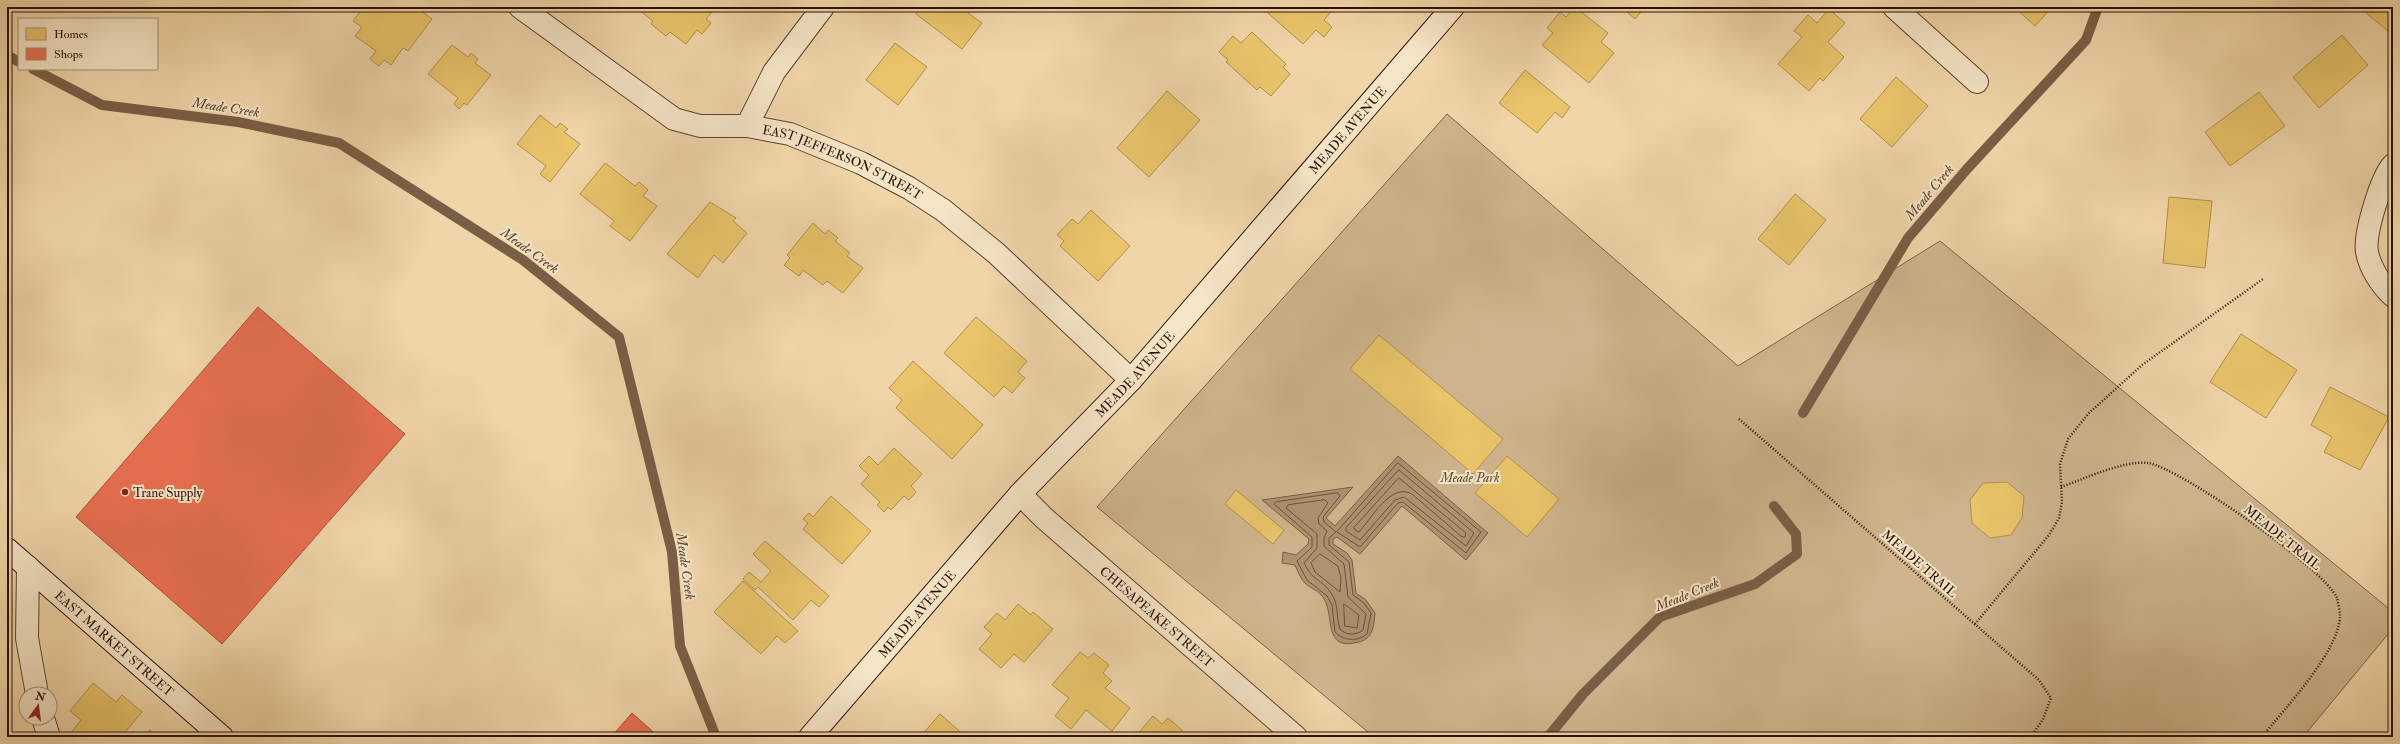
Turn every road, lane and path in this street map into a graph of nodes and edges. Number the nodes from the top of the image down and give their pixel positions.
1 (520, 7) edge
2 (823, 7) edge
3 (1453, 7) edge
4 (1894, 7) edge
5 (1977, 82) dead end
6 (747, 126) junction
7 (2393, 165) edge
8 (2263, 279) dead end
9 (2393, 296) edge
10 (1131, 380) junction
11 (1739, 419) dead end
12 (2061, 487) junction
13 (1020, 494) junction
14 (7, 549) edge
15 (28, 567) junction
16 (1975, 624) junction
17 (35, 686) edge
18 (46, 726) edge
19 (49, 737) edge
20 (222, 737) edge
21 (810, 737) edge
22 (1296, 737) edge
23 (2031, 737) edge
24 (2262, 737) edge

1 - 6 street, EAST JEFFERSON STREET
2 - 6 street
3 - 10 street, MEADE AVENUE
4 - 5 street
6 - 10 street, EAST JEFFERSON STREET
7 - 9 street
8 - 12 path
10 - 13 street, MEADE AVENUE
11 - 16 path, MEADE TRAIL
12 - 16 path
12 - 24 path, MEADE TRAIL
13 - 21 street, MEADE AVENUE
13 - 22 street, CHESAPEAKE STREET
14 - 15 street, EAST MARKET STREET
15 - 17 street
15 - 20 street, EAST MARKET STREET
16 - 23 path, MEADE TRAIL
18 - 19 street

